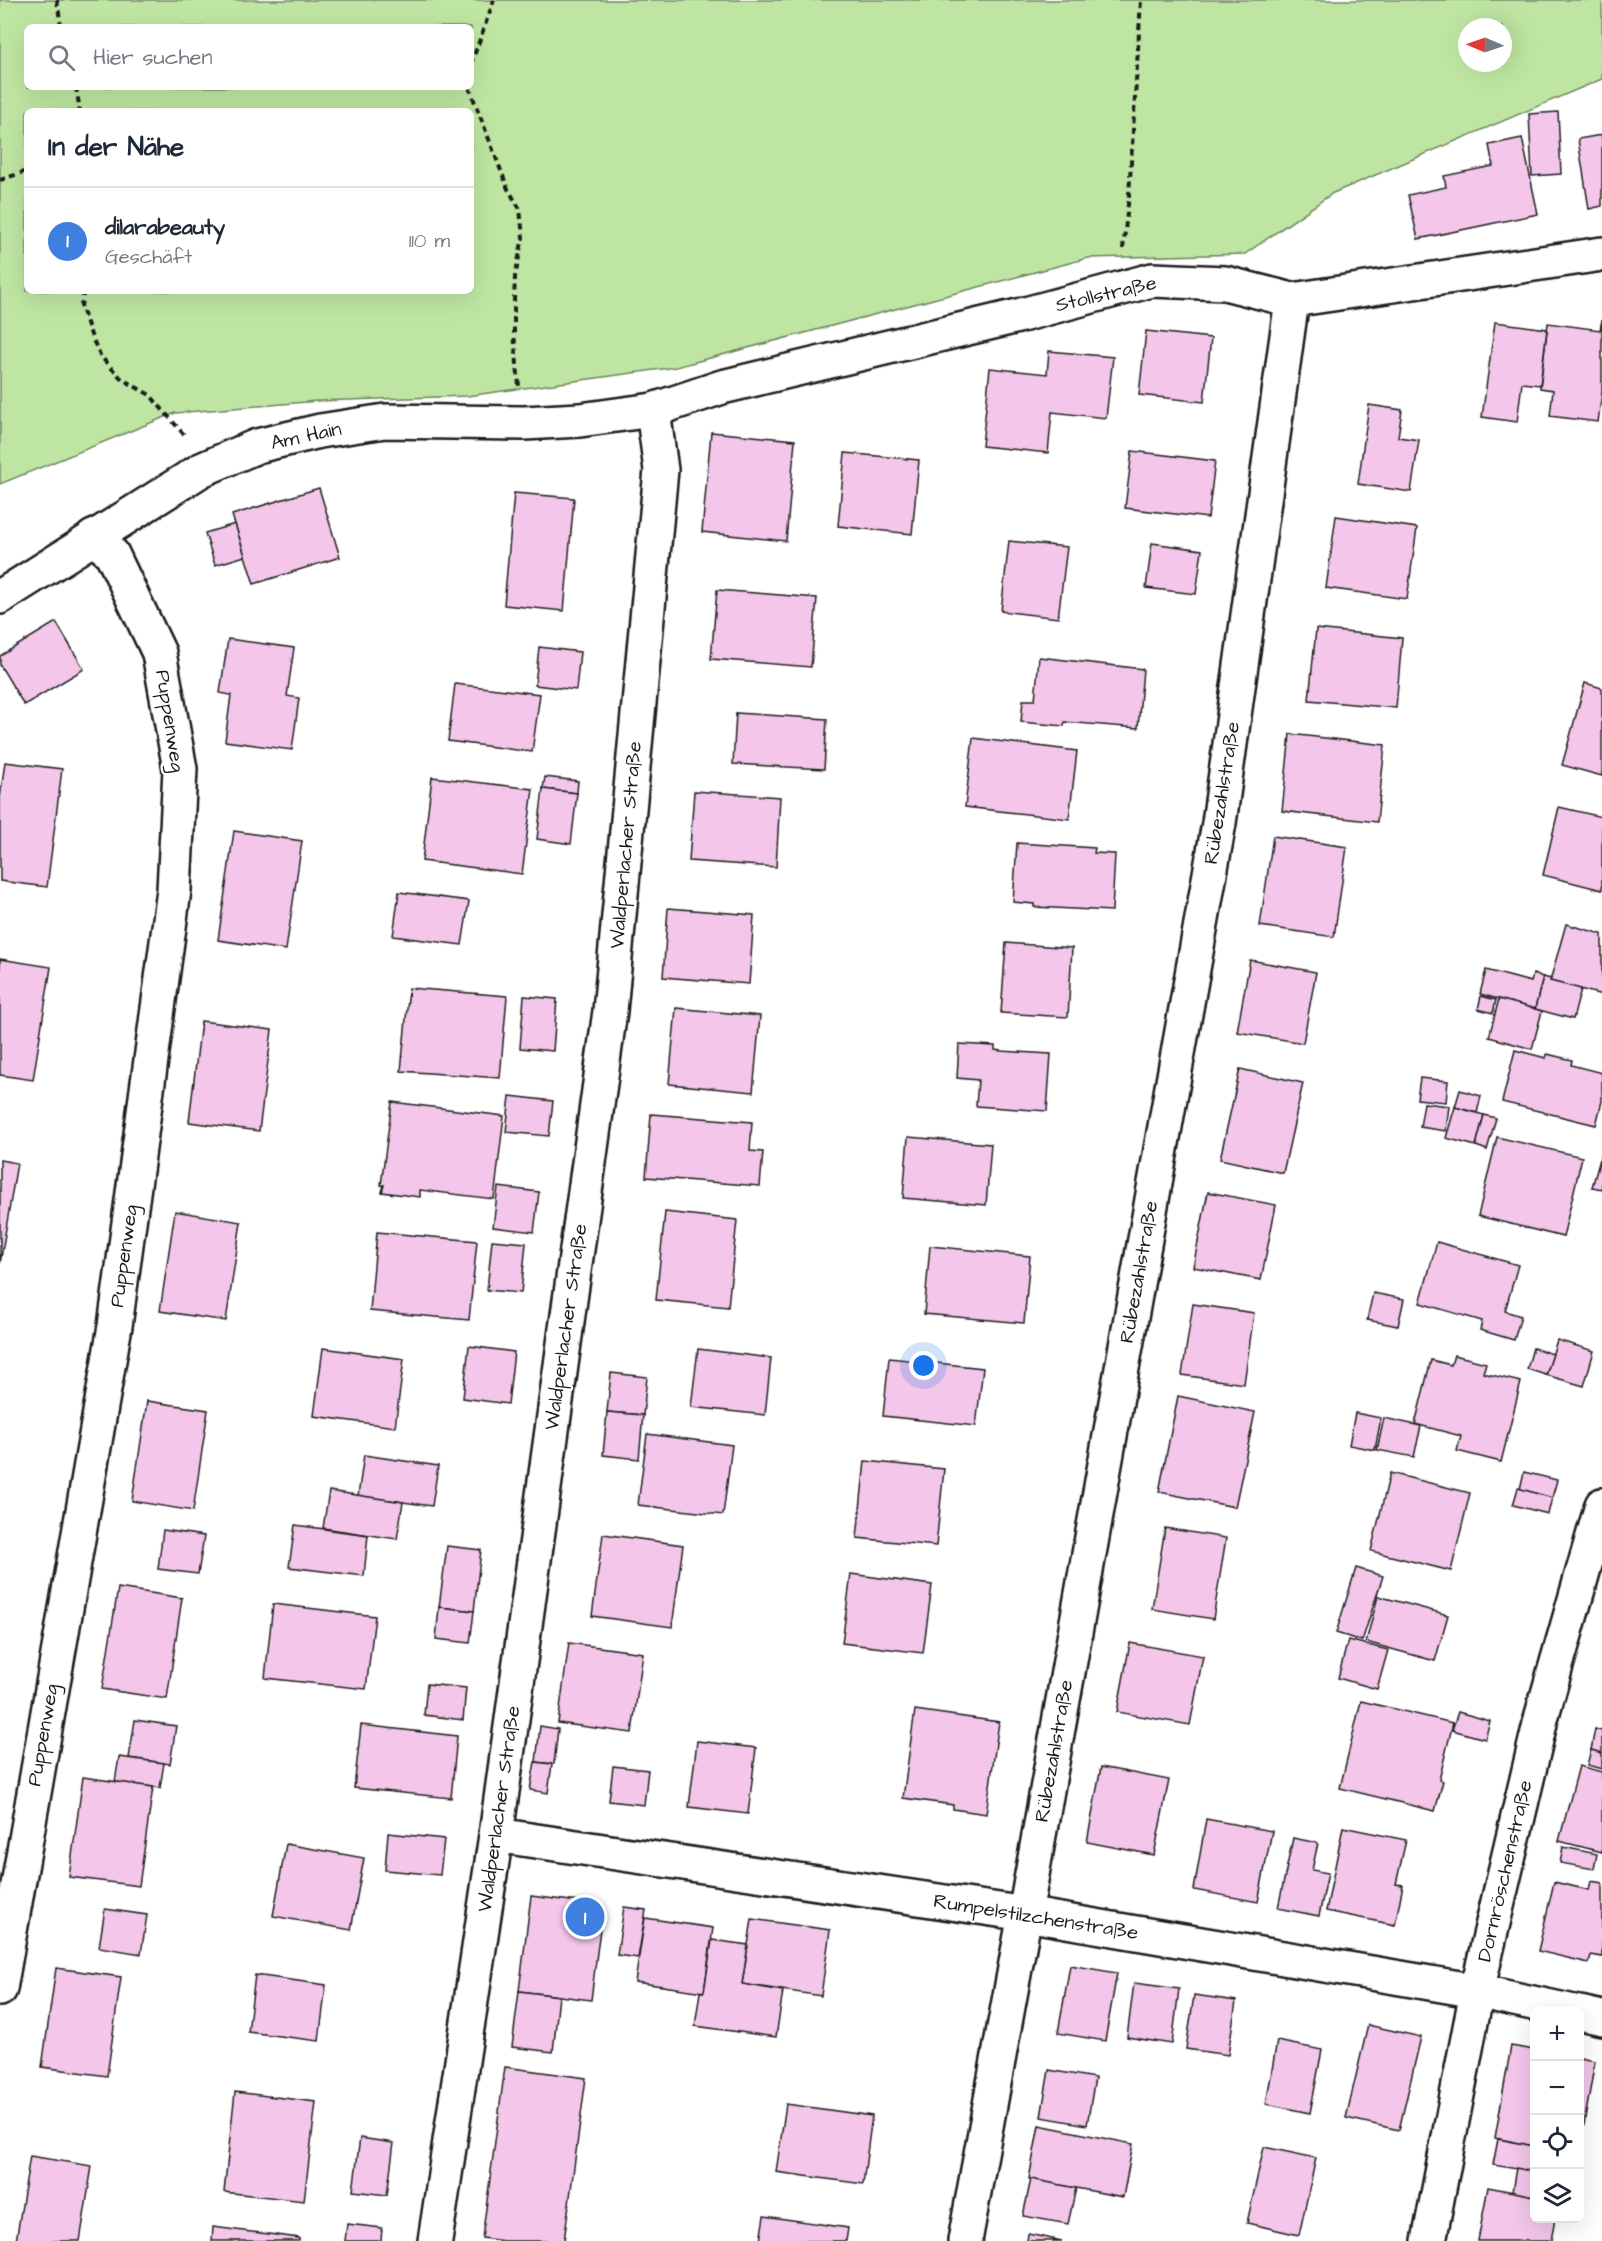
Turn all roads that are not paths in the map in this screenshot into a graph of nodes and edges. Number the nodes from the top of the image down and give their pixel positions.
1 (1602, 254) edge
2 (1292, 300) junction
3 (653, 410) junction
4 (93, 537) junction
5 (0, 597) edge
6 (1602, 1505) edge
7 (496, 1834) junction
8 (1025, 1914) junction
9 (0, 1989) edge
10 (1477, 1991) junction
11 (1551, 2007) edge
12 (1584, 2014) edge
13 (1602, 2018) edge
14 (435, 2241) edge
15 (965, 2241) edge
16 (1429, 2241) edge

1 - 2 street, Stollstraße
2 - 3 street, Stollstraße
2 - 8 street, Rübezahlstraße
3 - 4 street, Am Hain
3 - 7 street, Waldperlacher Straße
4 - 5 street, Am Hain
4 - 9 street, Puppenweg
6 - 10 street, Dornröschenstraße
7 - 8 street, Rumpelstilzchenstraße
7 - 14 street, Waldperlacher Straße
8 - 10 street, Rumpelstilzchenstraße
8 - 15 street, Rübezahlstraße
10 - 11 street, Rumpelstilzchenstraße
10 - 16 street, Dornröschenstraße
12 - 13 street

